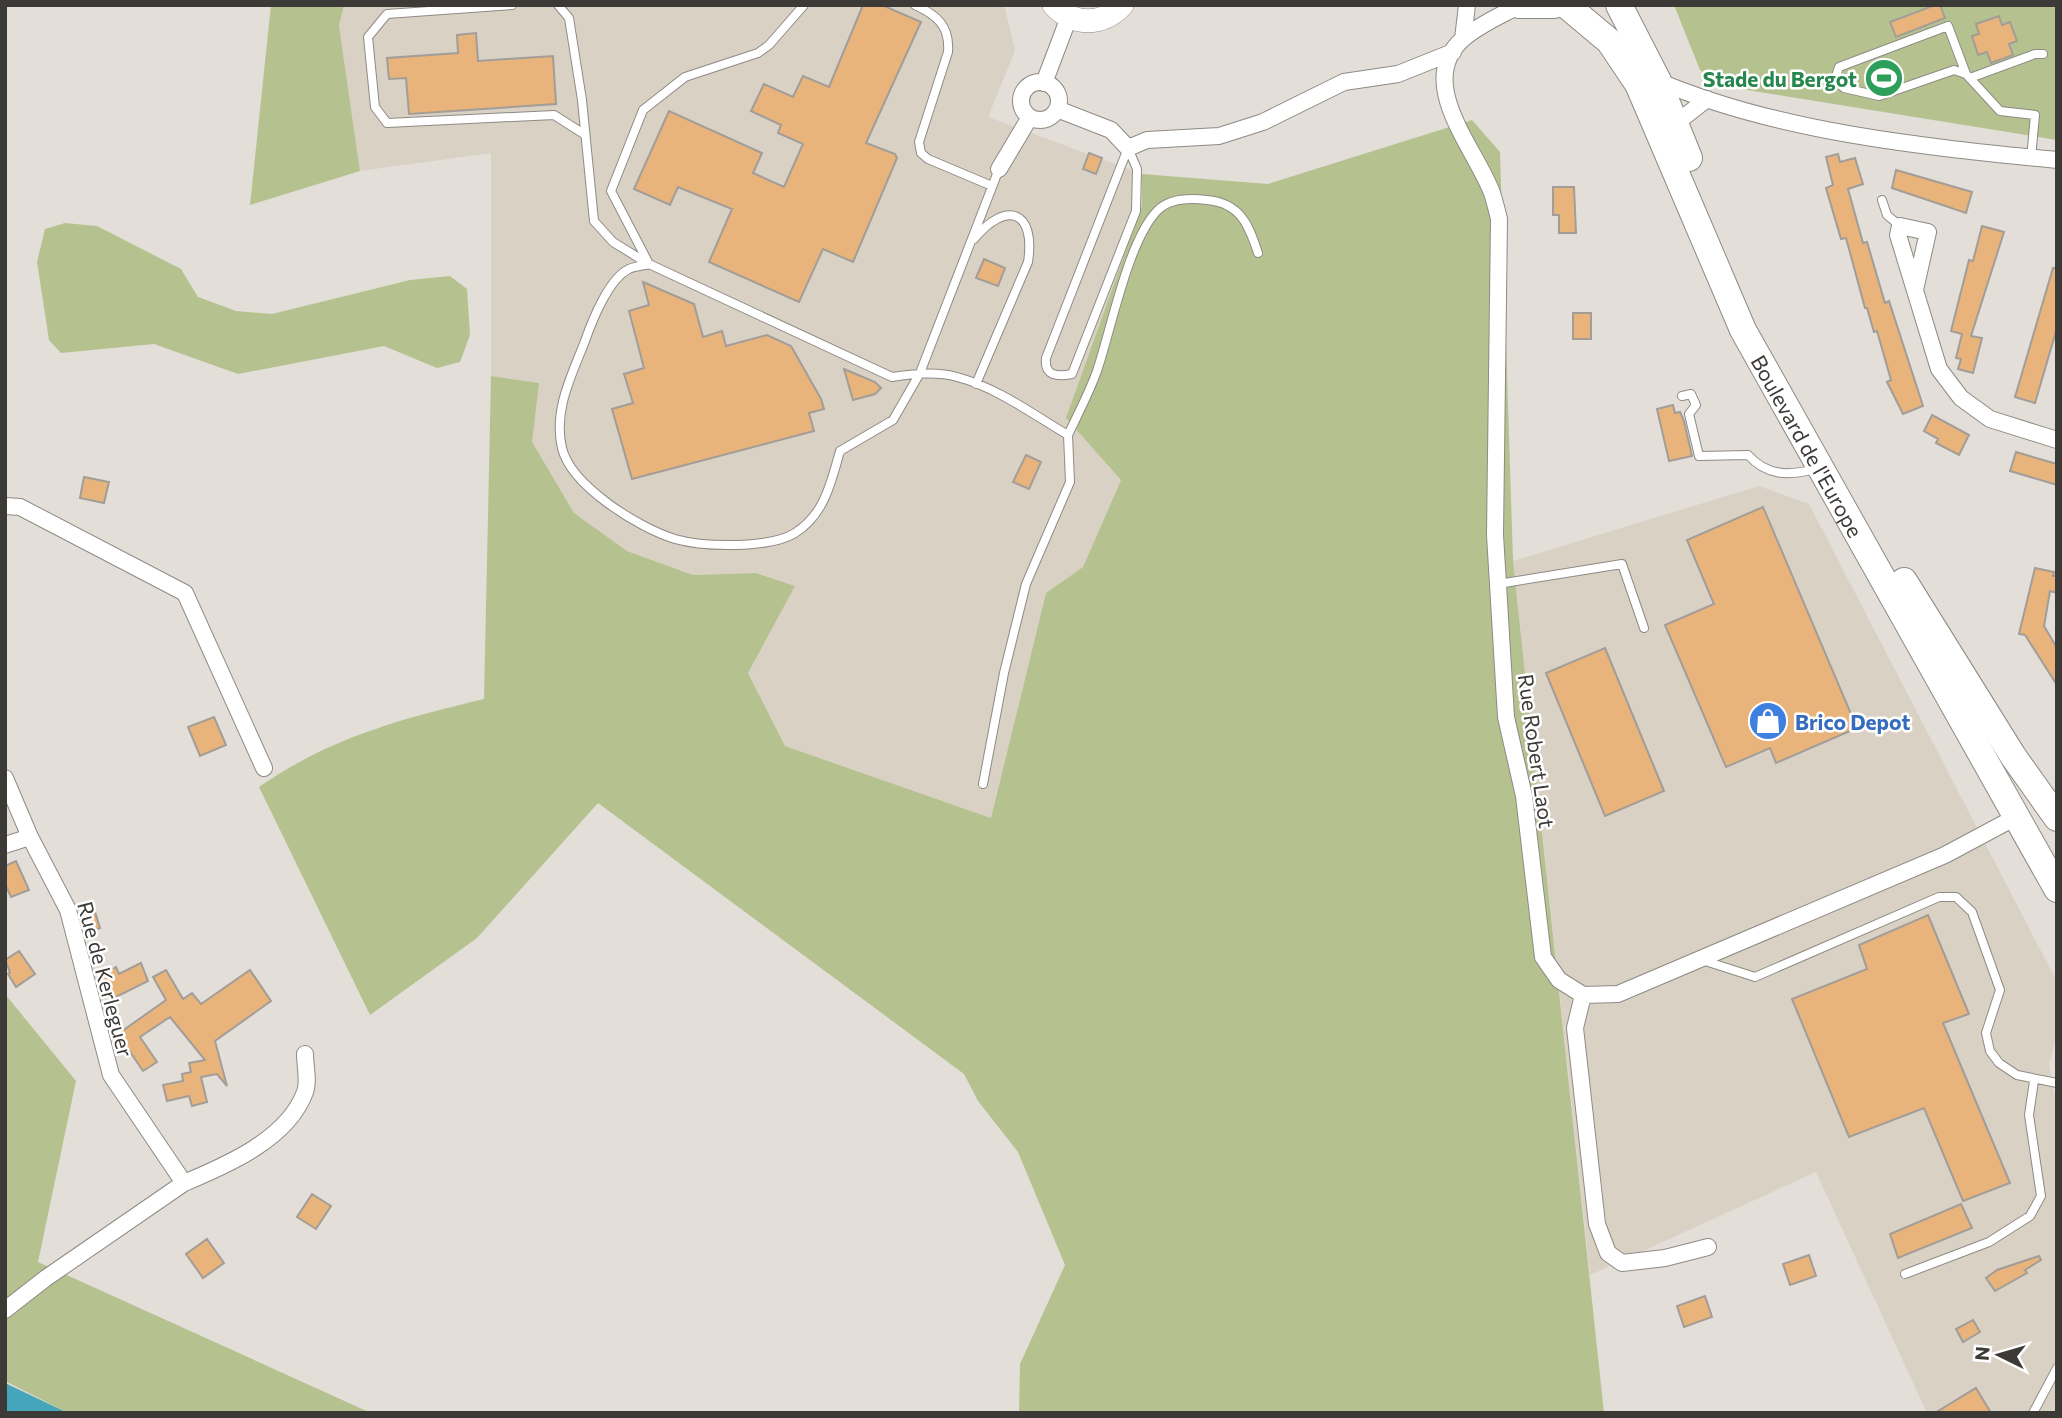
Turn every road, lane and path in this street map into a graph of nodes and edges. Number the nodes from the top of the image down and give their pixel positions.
1 (512, 5) edge
2 (558, 5) edge
3 (804, 5) edge
4 (915, 5) edge
5 (1122, 5) edge
6 (1467, 5) edge
7 (1520, 5) edge
8 (1553, 5) edge
9 (1566, 5) edge
10 (1619, 5) edge
11 (1061, 11) edge
12 (1462, 38) junction
13 (1453, 52) junction
14 (2043, 54) dead end
15 (1968, 76) junction
16 (1658, 81) junction
17 (1044, 83) junction
18 (1706, 99) junction
19 (1057, 109) junction
20 (1030, 117) junction
21 (1675, 124) junction
22 (584, 134) junction
23 (1128, 148) junction
24 (2031, 158) junction
25 (2057, 160) edge
26 (999, 169) joint
27 (992, 186) junction
28 (1882, 200) dead end
29 (1900, 226) junction
30 (970, 244) junction
31 (1258, 254) dead end
32 (649, 264) junction
33 (1915, 290) junction
34 (920, 373) junction
35 (976, 384) junction
36 (1682, 396) dead end
37 (1068, 435) junction
38 (2056, 437) edge
39 (1818, 469) junction
40 (5, 506) edge
41 (1498, 584) junction
42 (1644, 628) dead end
43 (264, 768) dead end
44 (5, 778) edge
45 (983, 784) dead end
46 (2016, 817) junction
47 (2057, 818) edge
48 (30, 837) junction
49 (5, 845) edge
50 (2057, 889) edge
51 (1700, 960) junction
52 (1583, 995) junction
53 (305, 1054) dead end
54 (2034, 1081) junction
55 (2057, 1083) edge
56 (184, 1183) junction
57 (1708, 1247) dead end
58 (1905, 1274) dead end
59 (5, 1310) edge
60 (2057, 1368) edge
61 (2033, 1413) edge

1 - 22 lane
2 - 22 lane
3 - 32 lane
4 - 27 lane
5 - 11 main road
6 - 12 street
7 - 8 main road
7 - 12 street
9 - 39 main road, Boulevard de l'Europe
10 - 16 main road, Boulevard de l'Europe
11 - 17 street
12 - 13 street, Rue Robert Laot
13 - 23 street
13 - 41 street, Rue Robert Laot
14 - 15 lane
15 - 15 lane
15 - 24 lane
16 - 18 street
16 - 21 main road, Boulevard de l'Europe
17 - 19 street
17 - 20 street
18 - 21 street
18 - 24 street
19 - 20 street
19 - 23 street
20 - 26 street
21 - 47 main road, Boulevard de l'Europe
22 - 32 lane
23 - 23 lane
24 - 25 street
26 - 27 lane
27 - 30 lane
28 - 29 lane
29 - 33 street
29 - 33 street
30 - 34 lane
30 - 35 lane
31 - 37 lane
32 - 34 lane
32 - 34 lane
33 - 38 street
34 - 35 lane
35 - 37 lane
36 - 39 lane
37 - 45 lane
39 - 46 main road, Boulevard de l'Europe
40 - 43 street
41 - 42 lane
41 - 52 street, Rue Robert Laot
44 - 48 street, Rue de Kerleguer
46 - 50 main road, Boulevard de l'Europe
46 - 51 street
48 - 49 street
48 - 56 street, Rue de Kerleguer
51 - 52 street
51 - 54 lane
52 - 57 street
53 - 56 street
54 - 55 lane
54 - 58 lane
56 - 59 street
60 - 61 lane

